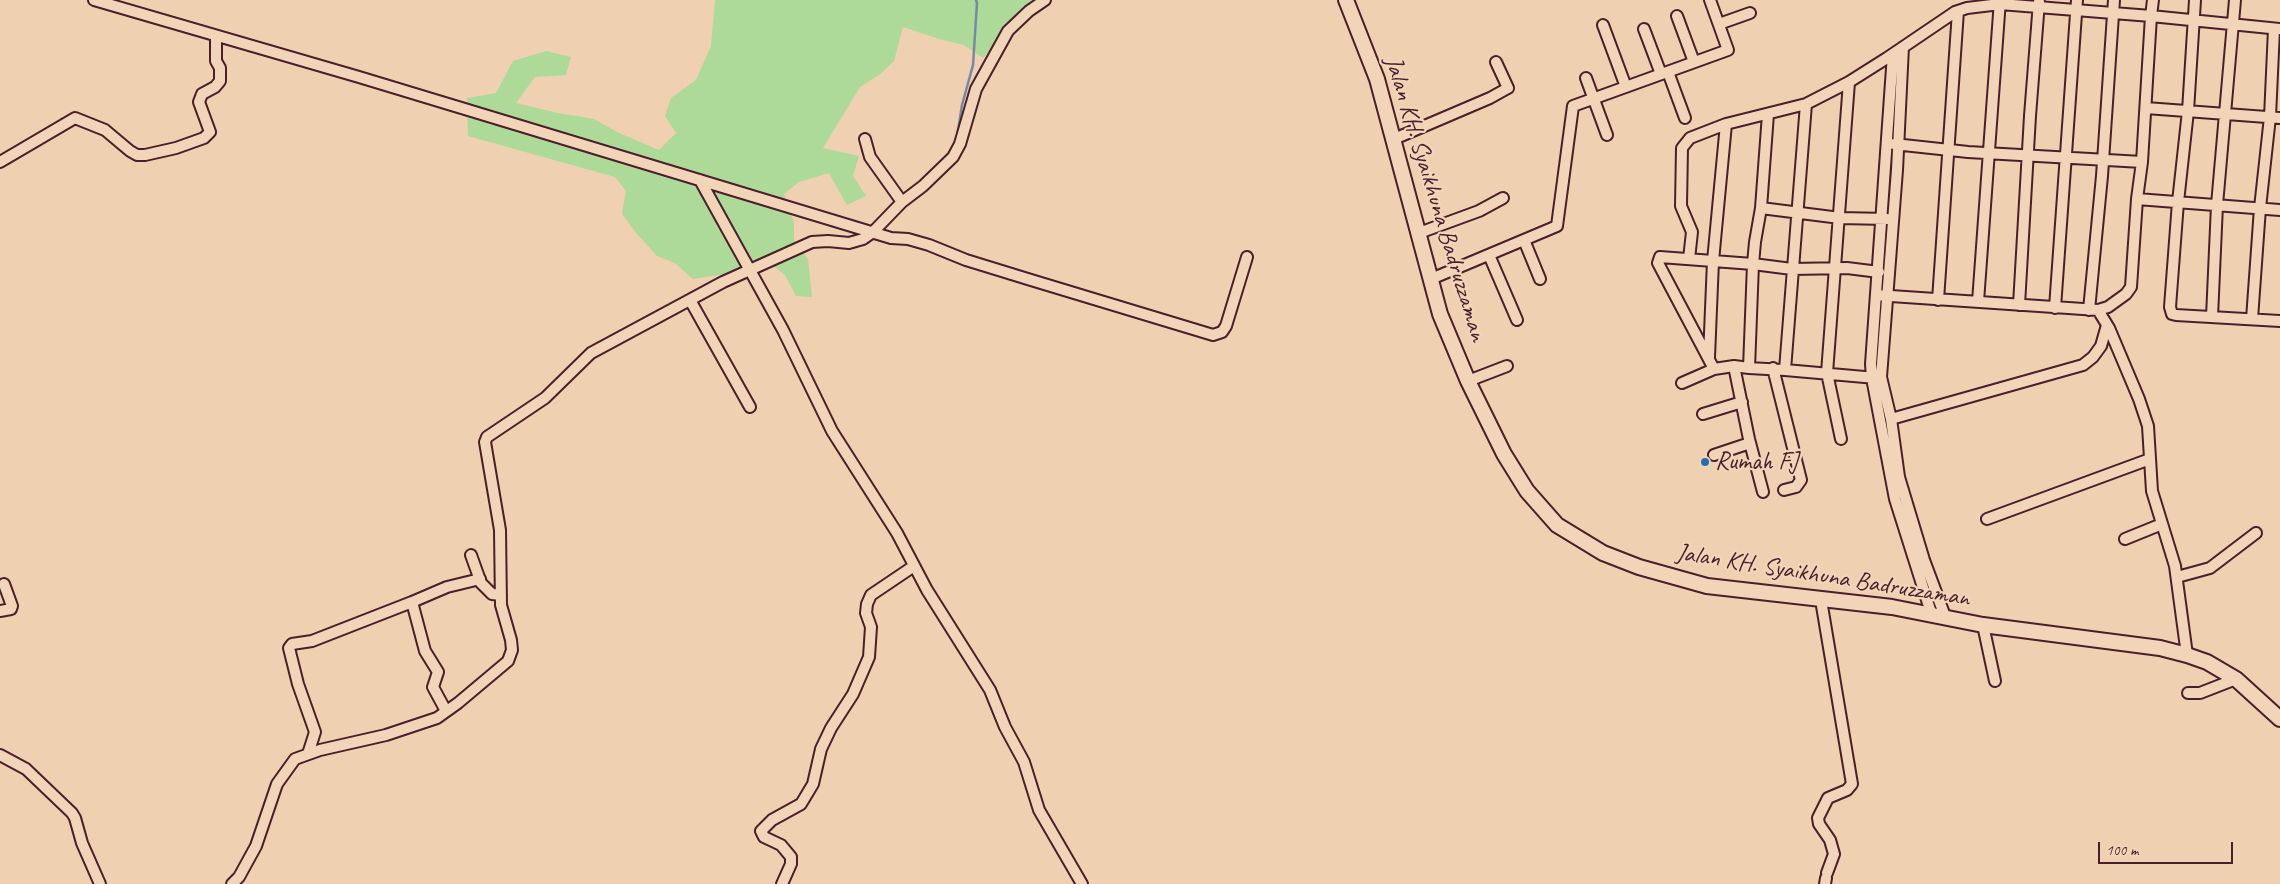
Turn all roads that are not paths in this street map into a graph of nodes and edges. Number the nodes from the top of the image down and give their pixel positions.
1 (94, 0) edge
2 (1045, 0) edge
3 (1346, 0) edge
4 (1710, 0) edge
5 (2114, 0) edge
6 (2153, 0) edge
7 (2195, 0) edge
8 (2235, 0) edge
9 (2000, 2) edge
10 (2039, 3) edge
11 (2076, 5) edge
12 (1960, 7) edge
13 (1750, 12) dead end
14 (2113, 12) junction
15 (1677, 16) dead end
16 (2151, 16) junction
17 (2193, 20) junction
18 (1719, 24) junction
19 (1603, 25) dead end
20 (2234, 25) junction
21 (1644, 28) dead end
22 (2277, 29) edge
23 (216, 36) junction
24 (1903, 47) junction
25 (1893, 54) junction
26 (1496, 62) dead end
27 (1694, 62) junction
28 (1664, 73) junction
29 (1586, 78) dead end
30 (1849, 82) junction
31 (1626, 87) junction
32 (1594, 99) junction
33 (1806, 104) junction
34 (2146, 108) junction
35 (2188, 111) junction
36 (1768, 114) junction
37 (2226, 114) junction
38 (2275, 117) edge
39 (1685, 118) dead end
40 (1726, 124) junction
41 (1607, 135) dead end
42 (865, 139) dead end
43 (1394, 139) junction
44 (1888, 142) junction
45 (1898, 146) junction
46 (1949, 149) junction
47 (1990, 153) junction
48 (2027, 155) junction
49 (2064, 157) junction
50 (2103, 160) junction
51 (0, 162) edge
52 (2142, 162) junction
53 (700, 180) junction
54 (1503, 198) dead end
55 (2137, 199) junction
56 (902, 202) junction
57 (2178, 202) junction
58 (2217, 205) junction
59 (1761, 208) junction
60 (2260, 208) junction
61 (2280, 210) edge
62 (1797, 213) junction
63 (1840, 218) junction
64 (1888, 219) junction
65 (873, 232) junction
66 (1419, 233) junction
67 (1524, 240) junction
68 (1489, 255) junction
69 (1247, 257) dead end
70 (1689, 259) junction
71 (1713, 261) junction
72 (1753, 264) junction
73 (1836, 268) junction
74 (1792, 269) junction
75 (750, 270) junction
76 (1879, 272) junction
77 (1431, 279) junction
78 (1540, 279) dead end
79 (1881, 296) junction
80 (690, 300) junction
81 (1938, 300) junction
82 (1978, 302) junction
83 (2020, 305) junction
84 (2054, 308) junction
85 (2094, 310) junction
86 (2212, 317) junction
87 (1517, 320) dead end
88 (2252, 320) junction
89 (2280, 321) edge
90 (2107, 325) junction
91 (1712, 365) junction
92 (1507, 366) dead end
93 (1734, 366) junction
94 (1749, 368) junction
95 (1772, 368) junction
96 (1785, 370) junction
97 (1827, 373) junction
98 (1876, 378) junction
99 (1468, 381) junction
100 (1682, 383) dead end
101 (1742, 402) junction
102 (750, 407) dead end
103 (1703, 414) dead end
104 (1891, 420) junction
105 (1841, 439) dead end
106 (1750, 443) junction
107 (1714, 455) dead end
108 (2150, 460) junction
109 (1784, 490) dead end
110 (1764, 492) dead end
111 (1988, 519) dead end
112 (2162, 524) junction
113 (2256, 534) dead end
114 (2125, 539) dead end
115 (471, 556) dead end
116 (914, 566) junction
117 (2177, 577) junction
118 (480, 579) junction
119 (4, 584) dead end
120 (501, 595) junction
121 (1821, 600) junction
122 (412, 602) junction
123 (0, 611) edge
124 (1932, 616) junction
125 (1946, 619) junction
126 (1983, 625) junction
127 (2188, 656) junction
128 (2236, 679) junction
129 (1995, 681) dead end
130 (2188, 693) dead end
131 (446, 711) junction
132 (2280, 719) edge
133 (308, 754) junction
134 (0, 755) edge
135 (1826, 878) edge
136 (100, 884) edge
137 (232, 884) edge
138 (782, 884) edge
139 (1082, 884) edge

1 - 23 street
2 - 56 street
3 - 43 main road, Jalan KH. Syaikhuna Badruzzaman
4 - 18 street
5 - 14 street
6 - 16 street
7 - 17 street
8 - 20 street
9 - 10 street
9 - 12 street
9 - 47 street
10 - 11 street
10 - 48 street
11 - 14 street
11 - 49 street
12 - 24 street
12 - 46 street
13 - 18 street
14 - 16 street
14 - 50 street
15 - 27 street
16 - 17 street
16 - 34 street
17 - 20 street
17 - 35 street
18 - 27 street
19 - 31 street
20 - 22 street
20 - 37 street
21 - 28 street
22 - 38 street
23 - 51 street
23 - 53 street
24 - 25 street
24 - 45 street
25 - 30 street
25 - 44 street
26 - 43 street
27 - 28 street
28 - 31 street
28 - 39 street
29 - 32 street
30 - 33 street
30 - 63 street
31 - 32 street
32 - 41 street
32 - 67 street
33 - 36 street
33 - 62 street
34 - 35 street
34 - 52 street
35 - 37 street
35 - 57 street
36 - 40 street
36 - 59 street
37 - 38 street
37 - 58 street
38 - 60 street
40 - 70 street
40 - 71 street
42 - 56 street
43 - 66 main road, Jalan KH. Syaikhuna Badruzzaman
44 - 45 street
44 - 64 street
45 - 46 street
45 - 64 street
46 - 47 street
46 - 81 street
47 - 48 street
47 - 82 street
48 - 49 street
48 - 83 street
49 - 50 street
49 - 84 street
50 - 52 street
50 - 85 street
52 - 55 street
53 - 65 street
53 - 75 street
54 - 66 street
55 - 57 street
55 - 85 street
56 - 65 street
57 - 58 street
57 - 86 street
58 - 60 street
58 - 86 street
59 - 62 street
59 - 72 street
60 - 61 street
60 - 88 street
62 - 63 street
62 - 74 street
63 - 64 street
63 - 73 street
64 - 76 street
64 - 79 street
65 - 69 street
65 - 75 street
66 - 77 main road, Jalan KH. Syaikhuna Badruzzaman
67 - 68 street
67 - 78 street
68 - 77 street
68 - 87 street
70 - 71 street
70 - 91 street
71 - 72 street
71 - 91 street
72 - 74 street
72 - 94 street
73 - 74 street
73 - 76 street
73 - 97 street
74 - 96 street
75 - 80 street
75 - 116 street
76 - 79 street
77 - 99 main road, Jalan KH. Syaikhuna Badruzzaman
79 - 81 street
79 - 98 street
80 - 102 street
80 - 120 street
81 - 82 street
82 - 83 street
83 - 84 street
84 - 85 street
85 - 90 street
86 - 88 street
88 - 89 street
90 - 104 street
90 - 108 street
91 - 93 street
91 - 100 street
92 - 99 street
93 - 94 street
93 - 101 street
94 - 95 street
95 - 96 street
95 - 109 street
96 - 97 street
97 - 98 street
97 - 105 street
98 - 104 street
98 - 124 street
99 - 121 main road, Jalan KH. Syaikhuna Badruzzaman
101 - 103 street
101 - 106 street
104 - 125 street
106 - 107 street
106 - 110 street
108 - 111 street
108 - 112 street
112 - 114 street
112 - 117 street
113 - 117 street
115 - 118 street
116 - 138 street
116 - 139 street
117 - 127 street
118 - 120 street
118 - 122 street
119 - 123 street
120 - 131 street
121 - 124 main road, Jalan KH. Syaikhuna Badruzzaman
121 - 135 street
122 - 131 street
122 - 133 street
124 - 125 main road, Jalan KH. Syaikhuna Badruzzaman
125 - 126 main road, Jalan KH. Syaikhuna Badruzzaman
126 - 127 main road, Jalan KH. Syaikhuna Badruzzaman
126 - 129 street
127 - 128 main road, Jalan KH. Syaikhuna Badruzzaman
128 - 130 street
128 - 132 main road, Jalan KH. Syaikhuna Badruzzaman
131 - 133 street
133 - 137 street
134 - 136 street

